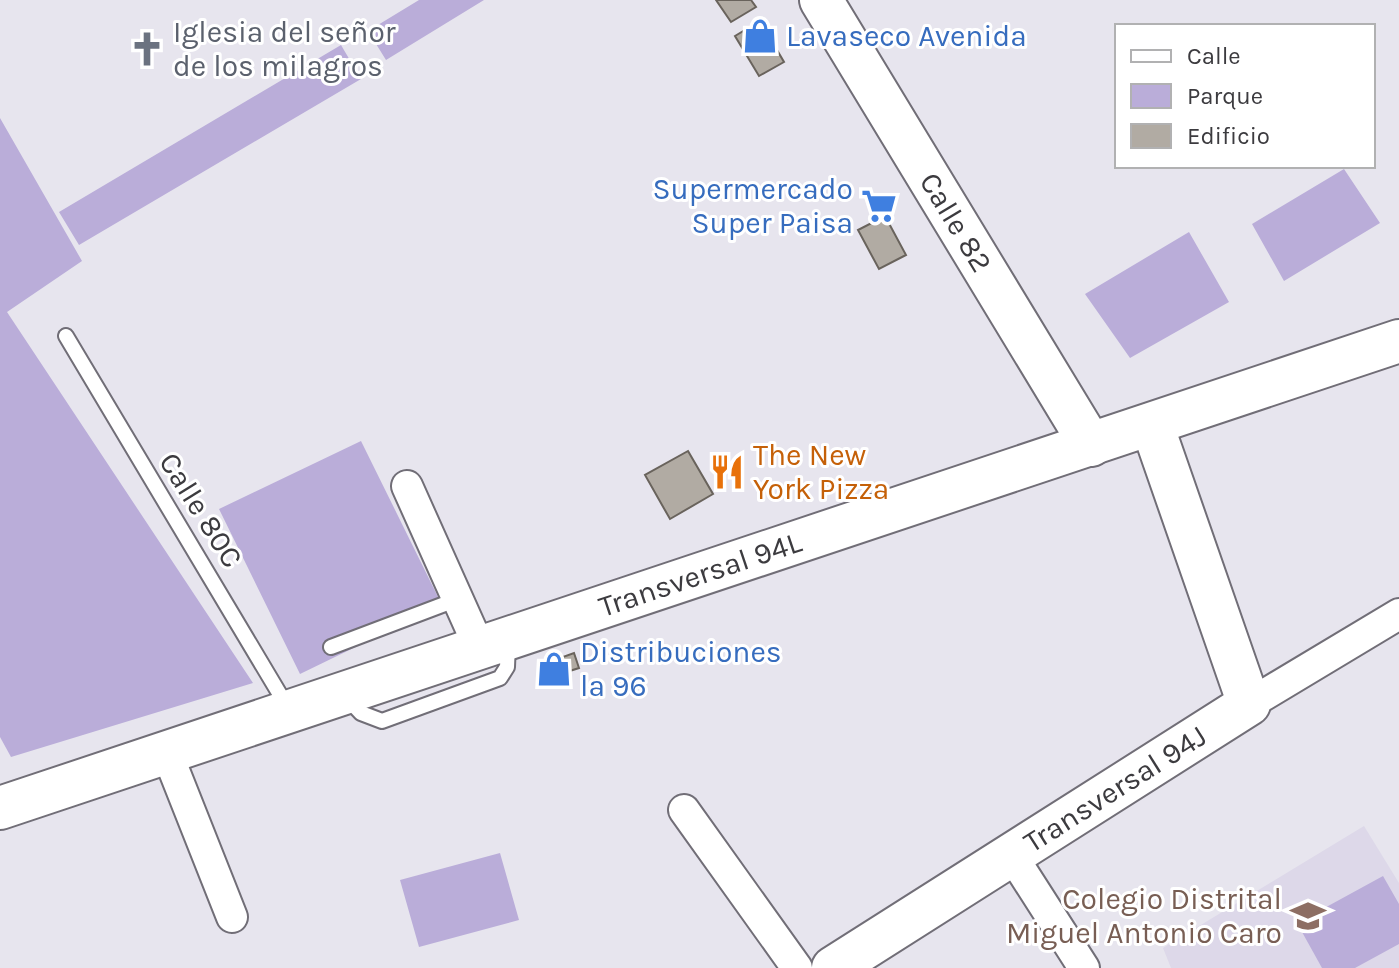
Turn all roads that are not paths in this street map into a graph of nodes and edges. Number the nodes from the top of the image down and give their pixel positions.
1 (821, 0) edge
2 (66, 336) dead end
3 (1399, 341) edge
4 (1152, 425) junction
5 (1091, 445) junction
6 (407, 486) dead end
7 (459, 599) junction
8 (1399, 614) edge
9 (494, 644) junction
10 (331, 647) dead end
11 (1249, 704) junction
12 (291, 712) junction
13 (167, 753) junction
14 (0, 808) edge
15 (684, 810) dead end
16 (1011, 854) junction
17 (232, 917) dead end
18 (797, 968) edge
19 (833, 968) edge
20 (1084, 968) edge

1 - 5 main road, Calle 82
2 - 12 lane, Calle 80C
3 - 4 main road, Transversal 94L
4 - 5 main road, Transversal 94L
4 - 11 main road
5 - 9 main road, Transversal 94L
6 - 7 street
7 - 9 street
7 - 10 lane
8 - 11 street, Transversal 94J
9 - 12 main road, Transversal 94L
11 - 16 main road, Transversal 94J
12 - 13 main road, Transversal 94L
13 - 14 main road, Transversal 94L
13 - 17 street
15 - 18 street
16 - 19 main road, Transversal 94J
16 - 20 street

